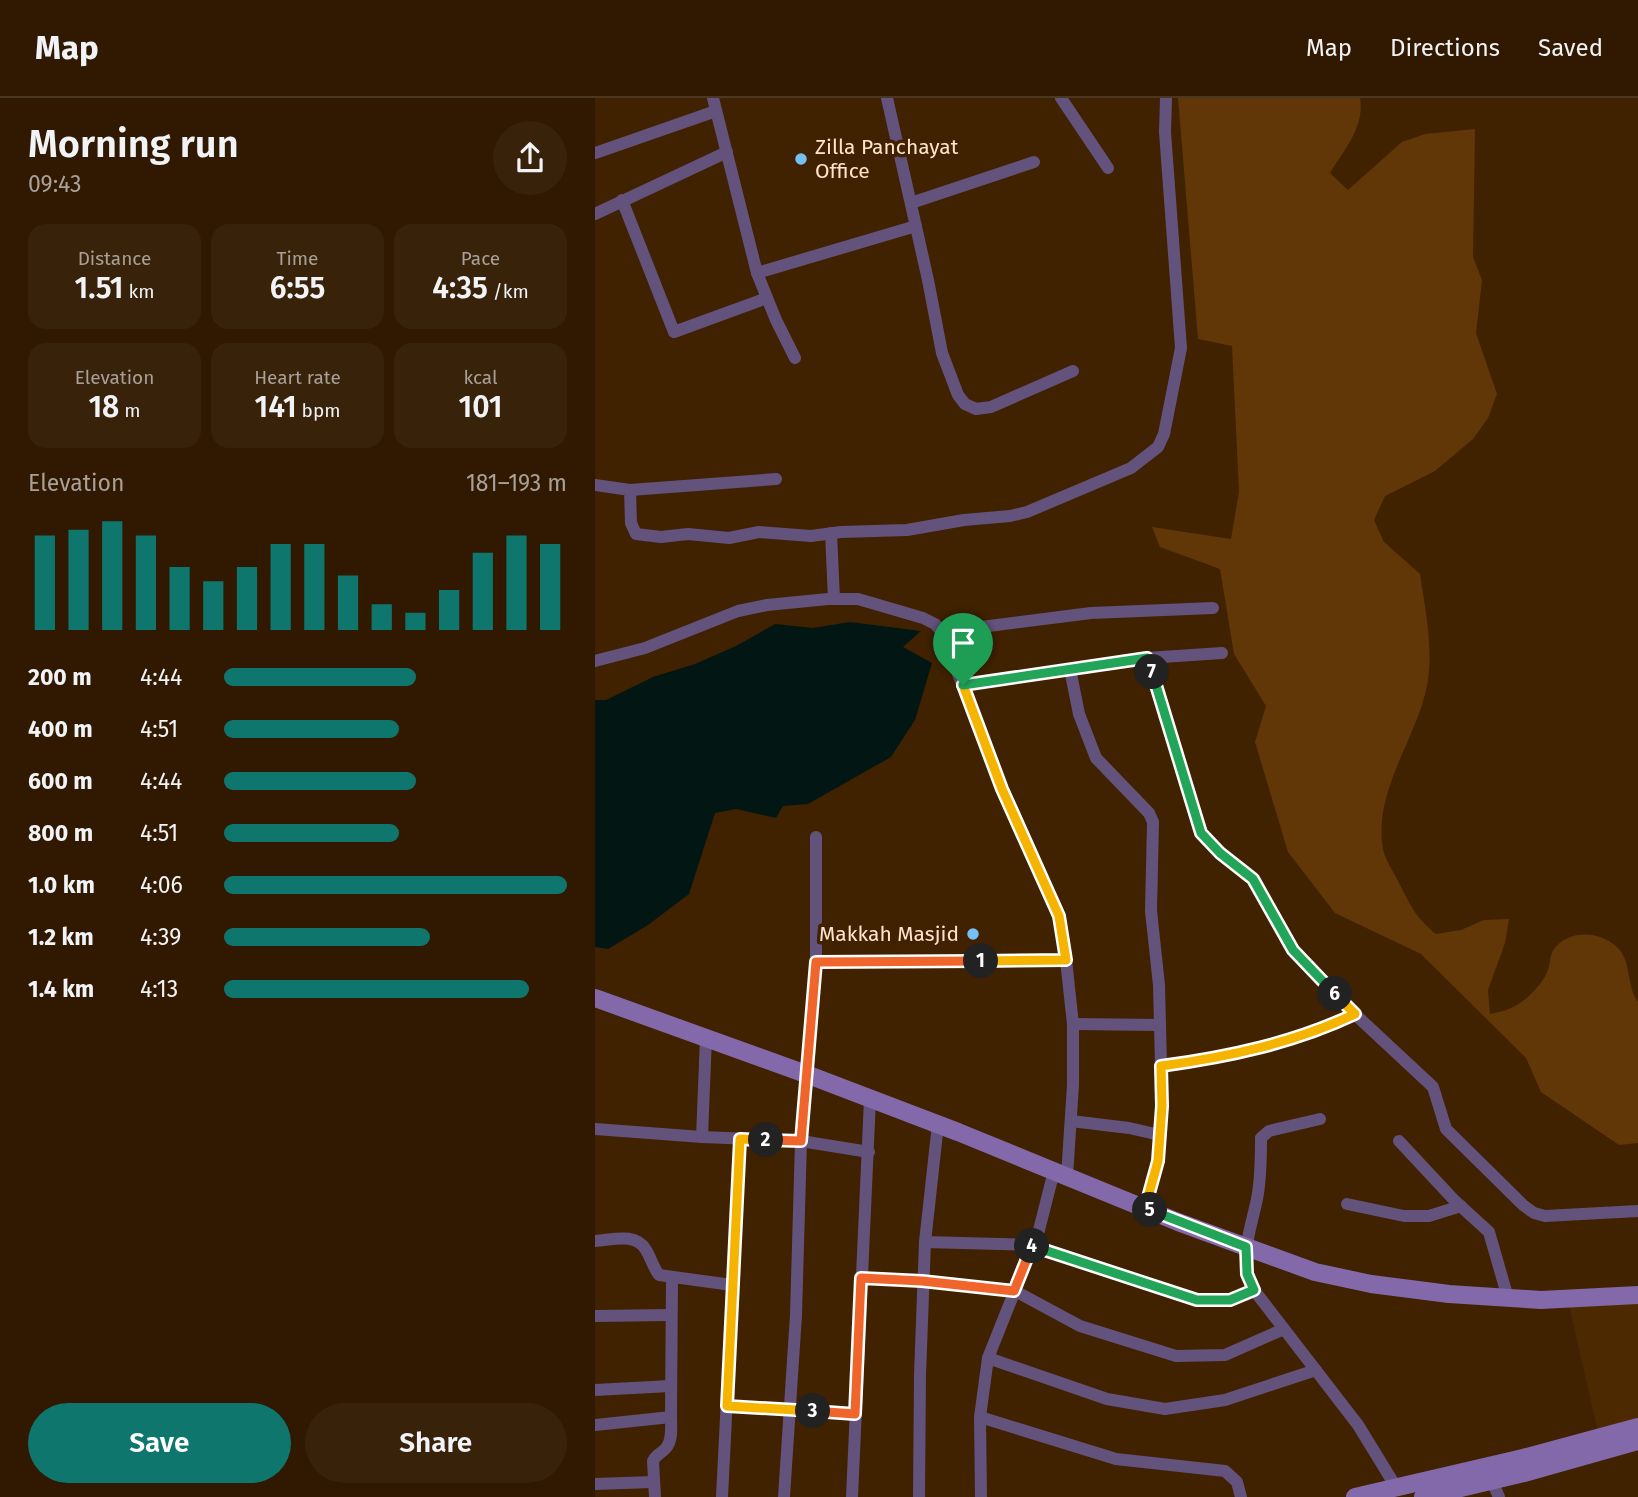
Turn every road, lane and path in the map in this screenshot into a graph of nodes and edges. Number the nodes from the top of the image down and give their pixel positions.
1 (887, 98) edge
2 (1061, 98) edge
3 (1166, 98) edge
4 (714, 104) edge
5 (727, 152) junction
6 (595, 153) edge
7 (1034, 162) dead end
8 (1108, 168) dead end
9 (622, 200) junction
10 (911, 203) junction
11 (595, 214) edge
12 (916, 226) junction
13 (757, 273) junction
14 (767, 298) junction
15 (795, 358) dead end
16 (1073, 371) dead end
17 (776, 479) dead end
18 (595, 485) edge
19 (630, 490) junction
20 (831, 533) junction
21 (834, 599) junction
22 (1213, 608) dead end
23 (942, 632) junction
24 (1222, 653) dead end
25 (1147, 658) junction
26 (595, 661) edge
27 (1070, 669) junction
28 (963, 685) junction
29 (816, 837) dead end
30 (1066, 960) junction
31 (816, 962) junction
32 (595, 998) edge
33 (1355, 1014) junction
34 (1073, 1024) junction
35 (1160, 1025) junction
36 (706, 1037) junction
37 (1161, 1066) junction
38 (806, 1074) junction
39 (870, 1099) junction
40 (1320, 1119) dead end
41 (1071, 1121) junction
42 (938, 1124) junction
43 (595, 1129) edge
44 (1160, 1135) junction
45 (702, 1137) junction
46 (740, 1139) junction
47 (801, 1141) junction
48 (1399, 1141) dead end
49 (869, 1152) junction
50 (1061, 1173) junction
51 (1347, 1204) dead end
52 (1461, 1206) junction
53 (1145, 1208) junction
54 (1638, 1212) edge
55 (595, 1241) edge
56 (925, 1242) junction
57 (1033, 1245) junction
58 (1246, 1247) junction
59 (672, 1278) junction
60 (861, 1278) junction
61 (922, 1281) junction
62 (732, 1285) junction
63 (1254, 1290) junction
64 (1014, 1291) junction
65 (1638, 1295) edge
66 (1508, 1298) junction
67 (670, 1315) junction
68 (595, 1316) edge
69 (1284, 1329) junction
70 (988, 1357) junction
71 (1316, 1370) junction
72 (670, 1386) junction
73 (595, 1391) edge
74 (727, 1406) junction
75 (789, 1409) junction
76 (855, 1414) junction
77 (671, 1417) junction
78 (980, 1417) junction
79 (595, 1425) edge
80 (1638, 1427) edge
81 (1638, 1441) edge
82 (653, 1482) junction
83 (595, 1484) edge
84 (1396, 1487) junction
85 (1495, 1489) edge
86 (655, 1497) edge
87 (722, 1497) edge
88 (784, 1497) edge
89 (852, 1497) edge
90 (919, 1497) edge
91 (981, 1497) edge
92 (1241, 1497) edge
93 (1355, 1497) edge
94 (1423, 1497) edge

1 - 10 street
2 - 8 street
3 - 20 street
4 - 5 street
4 - 6 street
5 - 9 street
5 - 13 street
7 - 10 street
9 - 11 street
9 - 14 street
10 - 12 street
12 - 13 street
12 - 16 street
13 - 14 street
14 - 15 street
17 - 19 street
18 - 19 street
19 - 20 street
20 - 21 street
21 - 23 street
21 - 26 street
22 - 23 street
23 - 28 street
24 - 25 street
25 - 27 street
25 - 33 street
27 - 28 street
27 - 35 street
28 - 30 street
29 - 31 street
30 - 31 street
30 - 34 street
31 - 38 street
32 - 36 street
33 - 37 street
33 - 54 street
34 - 35 street
34 - 41 street
35 - 37 street
36 - 38 street
36 - 45 street
37 - 44 street
38 - 39 street
38 - 47 street
39 - 42 street
39 - 49 street
40 - 58 street
41 - 44 street
41 - 50 street
42 - 50 street
42 - 56 street
43 - 45 street
44 - 53 street
45 - 46 street
46 - 47 street
46 - 62 street
47 - 49 street
47 - 75 street
48 - 52 street
49 - 60 street
50 - 53 street
50 - 57 street
51 - 52 street
52 - 66 street
53 - 58 street
55 - 59 street
56 - 57 street
56 - 61 street
57 - 63 street
57 - 64 street
58 - 63 street
58 - 66 street
59 - 62 street
59 - 67 street
60 - 61 street
60 - 76 street
61 - 64 street
61 - 90 street
62 - 74 street
63 - 69 street
64 - 69 street
64 - 70 street
65 - 66 street
67 - 68 street
67 - 72 street
69 - 71 street
70 - 71 street
70 - 78 street
71 - 84 street
72 - 73 street
72 - 77 street
74 - 75 street
74 - 87 street
75 - 76 street
75 - 88 street
76 - 89 street
77 - 79 street
77 - 82 street
78 - 91 street
78 - 92 street
80 - 84 street
81 - 85 street
82 - 83 street
82 - 86 street
84 - 93 street
85 - 94 street

